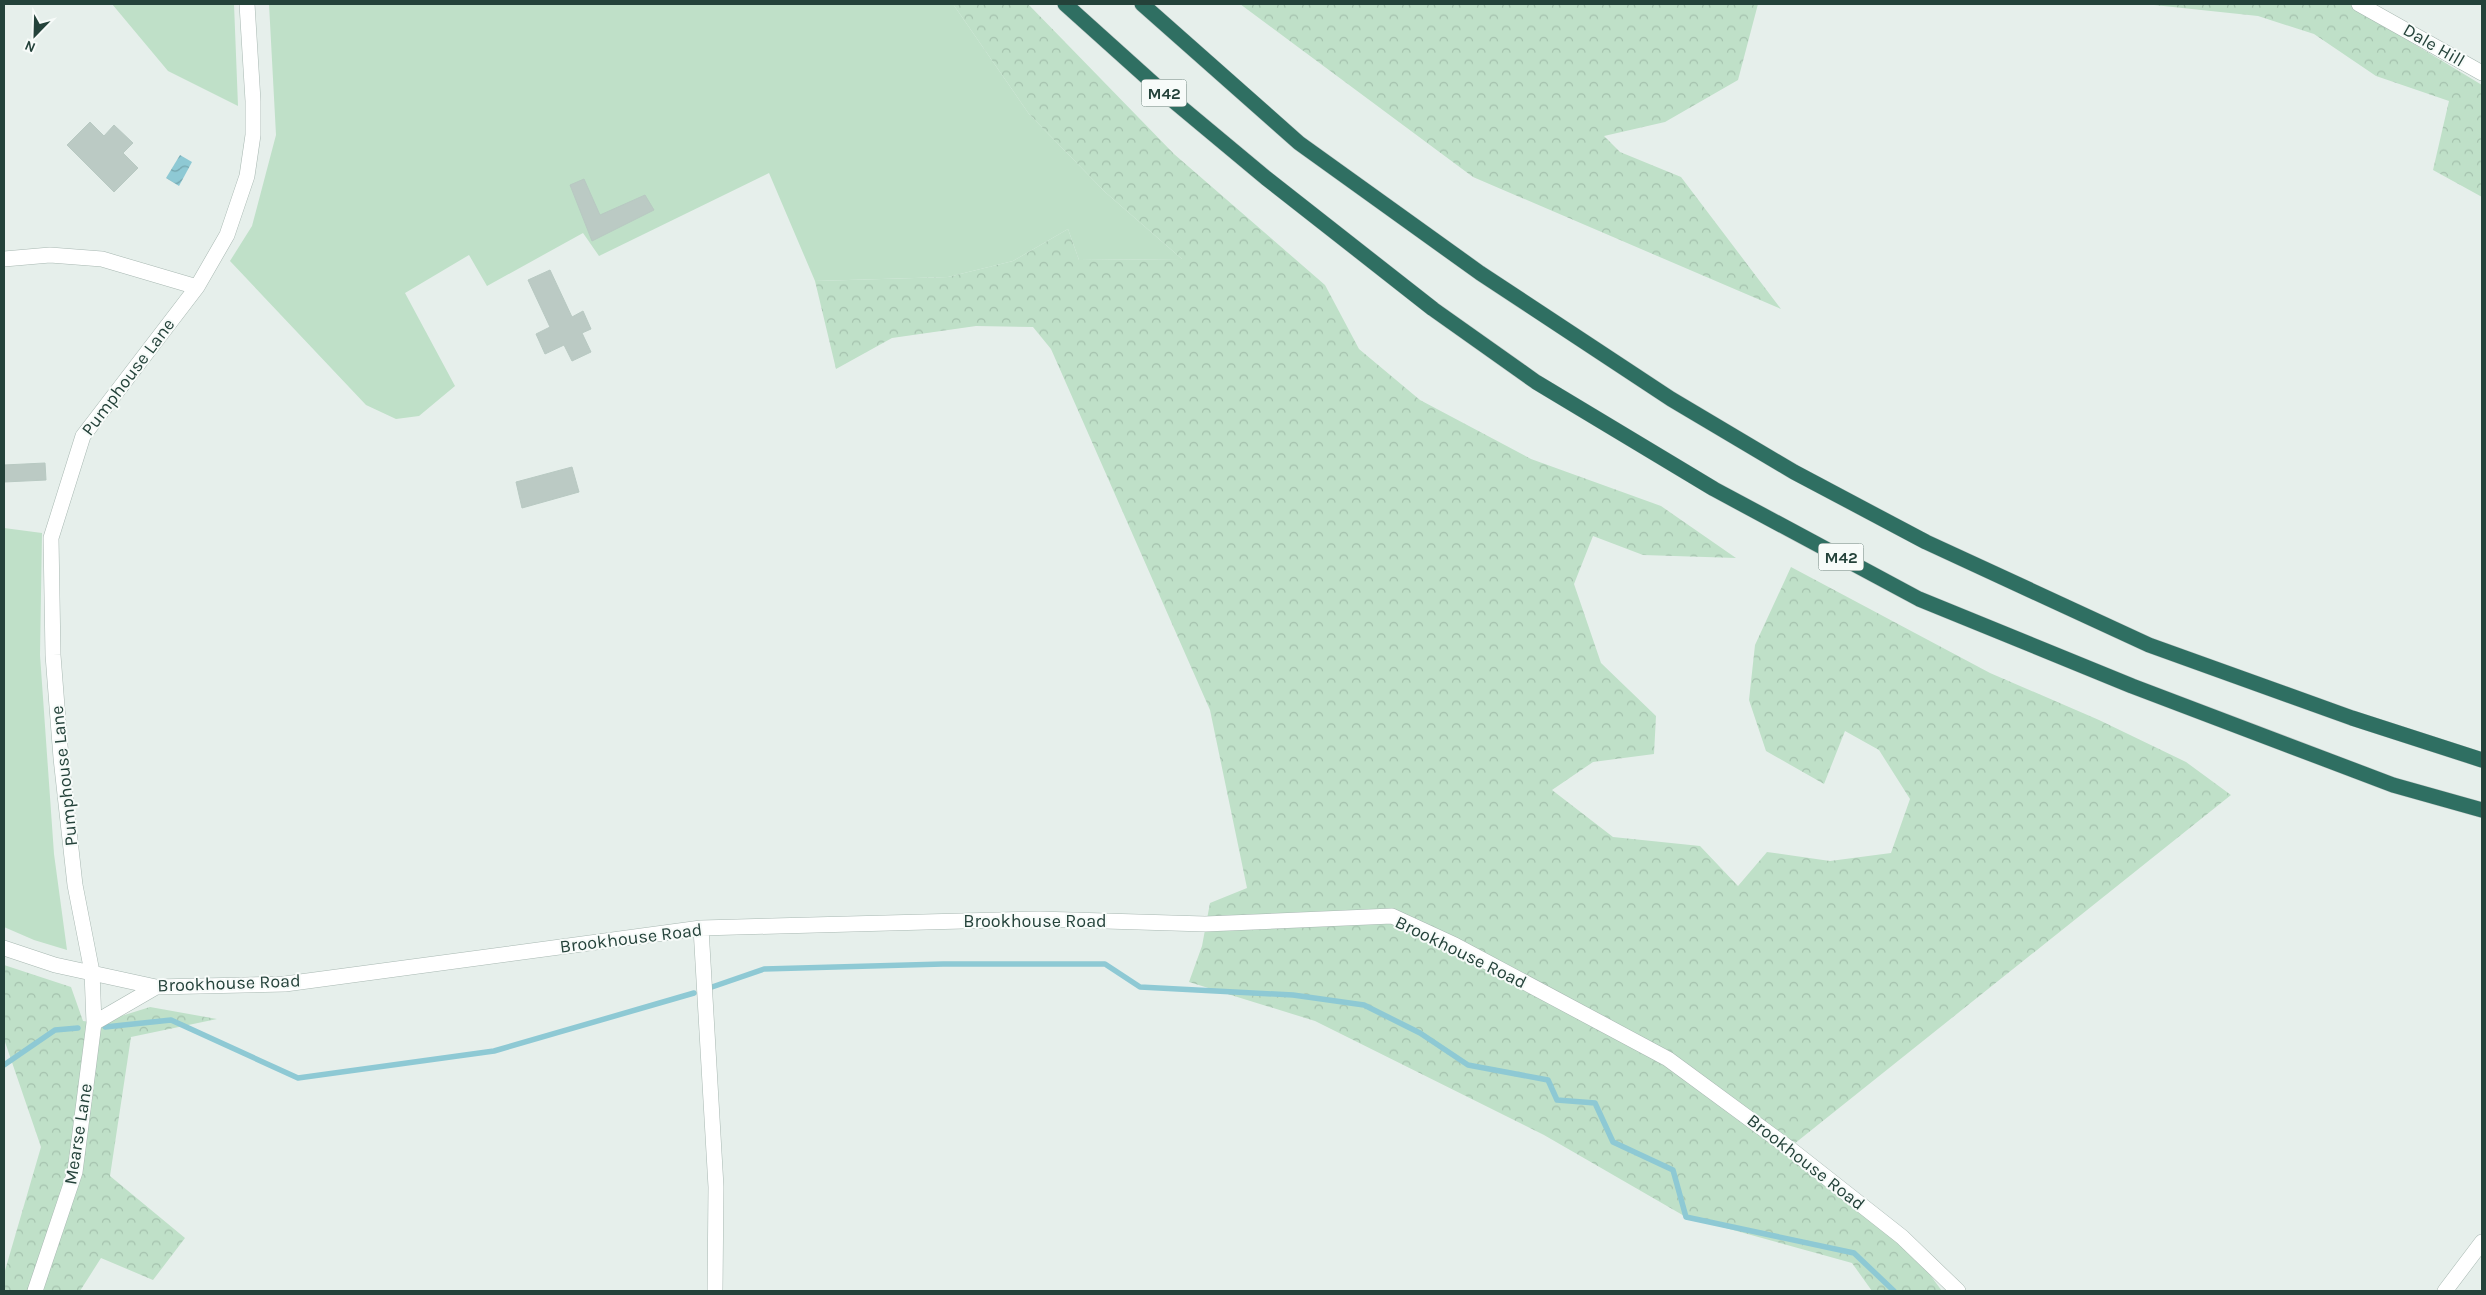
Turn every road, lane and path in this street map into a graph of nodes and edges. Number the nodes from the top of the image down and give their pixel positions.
1 (247, 4) edge
2 (1065, 4) edge
3 (1142, 4) edge
4 (2359, 4) edge
5 (2482, 73) edge
6 (4, 259) edge
7 (198, 287) junction
8 (2482, 760) edge
9 (2482, 810) edge
10 (701, 928) junction
11 (4, 948) edge
12 (92, 972) junction
13 (156, 987) junction
14 (94, 1023) junction
15 (2482, 1242) edge
16 (35, 1291) edge
17 (715, 1291) edge
18 (1958, 1291) edge
19 (2444, 1291) edge

1 - 7 street, Pumphouse Lane
2 - 9 highway, M42
3 - 8 highway, M42
4 - 5 street, Dale Hill
6 - 7 street
7 - 12 street, Pumphouse Lane
10 - 13 street, Brookhouse Road
10 - 17 street
10 - 18 street, Brookhouse Road
11 - 12 street, Brookhouse Road
12 - 13 street, Brookhouse Road
12 - 14 street, Mearse Lane
13 - 14 street
14 - 16 street, Mearse Lane
15 - 19 street

